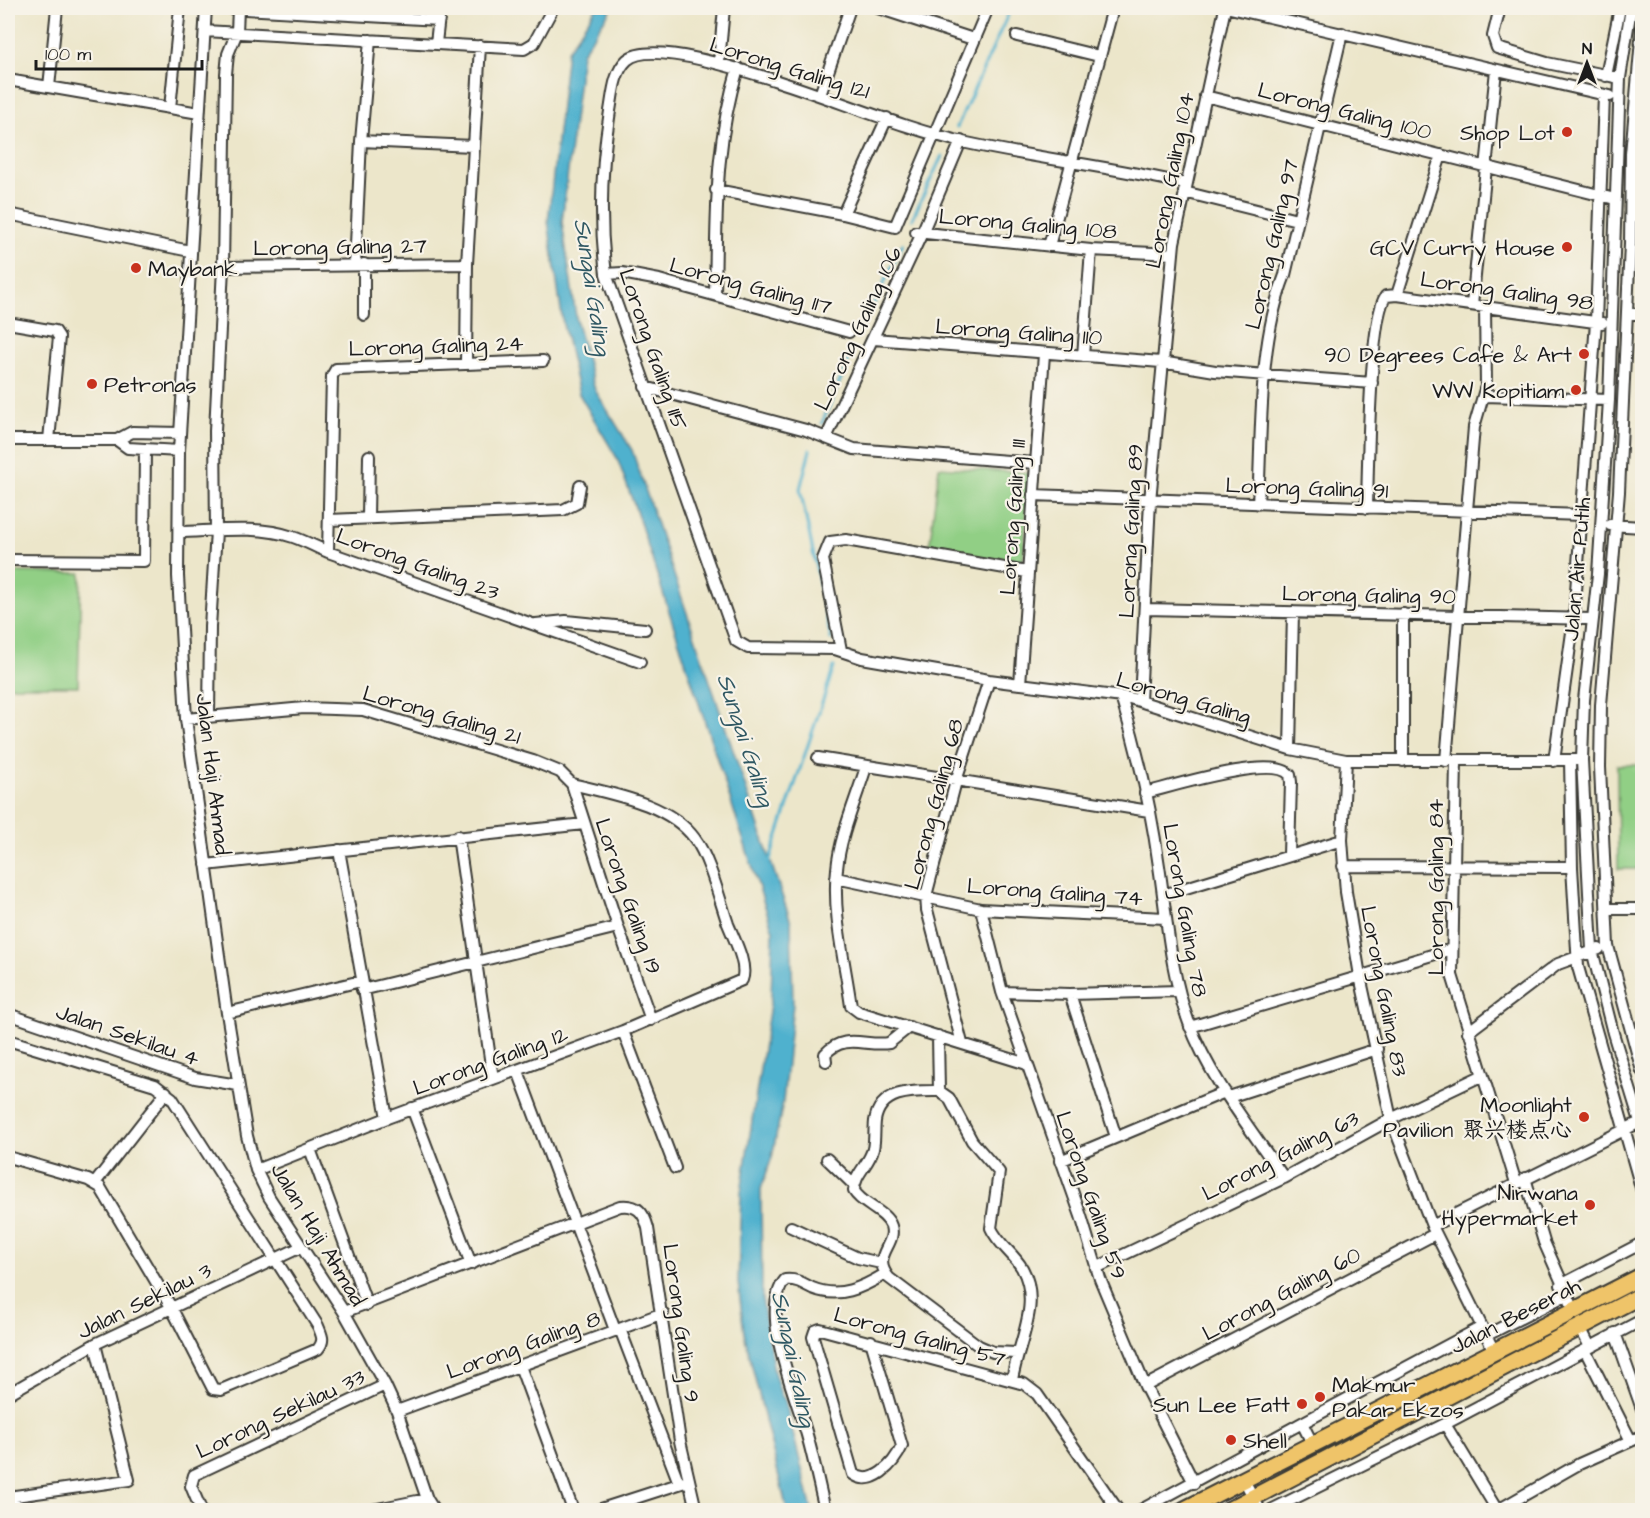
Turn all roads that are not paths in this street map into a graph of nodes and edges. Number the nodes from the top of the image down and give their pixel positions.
1 (57, 8) edge
2 (180, 8) edge
3 (206, 8) edge
4 (227, 8) edge
5 (238, 8) edge
6 (440, 8) edge
7 (553, 8) edge
8 (724, 8) edge
9 (850, 8) edge
10 (878, 8) edge
11 (988, 8) edge
12 (1113, 8) edge
13 (1225, 8) edge
14 (1230, 8) edge
15 (1500, 8) edge
16 (1620, 8) edge
17 (1631, 8) edge
18 (439, 20) junction
19 (1642, 28) edge
20 (205, 31) junction
21 (237, 32) junction
22 (1342, 33) junction
23 (1017, 36) dead end
24 (973, 39) junction
25 (370, 40) junction
26 (436, 43) junction
27 (480, 46) junction
28 (1624, 49) junction
29 (1641, 51) edge
30 (1099, 56) junction
31 (632, 57) joint
32 (719, 62) junction
33 (738, 68) junction
34 (1496, 70) junction
35 (1606, 76) junction
36 (1620, 78) junction
37 (8, 80) edge
38 (49, 87) junction
39 (820, 95) junction
40 (1604, 95) junction
41 (1205, 96) junction
42 (1618, 97) junction
43 (170, 108) junction
44 (199, 113) junction
45 (887, 118) junction
46 (1320, 123) junction
47 (935, 134) junction
48 (361, 141) junction
49 (962, 141) junction
50 (473, 146) junction
51 (1441, 155) junction
52 (1071, 162) junction
53 (1486, 165) junction
54 (1185, 188) junction
55 (716, 190) junction
56 (1599, 195) junction
57 (1615, 199) junction
58 (8, 214) edge
59 (843, 214) junction
60 (1297, 220) junction
61 (1630, 220) junction
62 (1642, 221) edge
63 (919, 232) junction
64 (1050, 246) junction
65 (190, 250) junction
66 (1091, 250) junction
67 (1173, 254) junction
68 (467, 264) junction
69 (360, 265) junction
70 (223, 267) junction
71 (606, 274) junction
72 (1597, 279) junction
73 (1613, 279) junction
74 (715, 294) junction
75 (1397, 295) junction
76 (1472, 305) junction
77 (1485, 307) junction
78 (1627, 314) junction
79 (1642, 314) edge
80 (364, 315) dead end
81 (1596, 322) junction
82 (8, 323) edge
83 (1612, 324) junction
84 (849, 332) dead end
85 (874, 339) junction
86 (1044, 354) junction
87 (1083, 356) junction
88 (543, 361) dead end
89 (1161, 362) junction
90 (466, 363) junction
91 (1266, 375) junction
92 (1372, 383) junction
93 (645, 387) junction
94 (1485, 396) junction
95 (1588, 399) junction
96 (1609, 400) junction
97 (180, 433) junction
98 (826, 438) junction
99 (8, 440) edge
100 (49, 440) junction
101 (117, 440) junction
102 (145, 449) junction
103 (179, 451) junction
104 (369, 456) dead end
105 (1035, 463) junction
106 (580, 486) dead end
107 (1033, 495) junction
108 (1150, 501) junction
109 (1258, 504) junction
110 (1367, 508) junction
111 (1468, 513) junction
112 (1581, 515) junction
113 (368, 518) junction
114 (329, 520) junction
115 (1601, 524) junction
116 (1616, 525) junction
117 (1642, 527) edge
118 (216, 531) junction
119 (179, 532) junction
120 (328, 552) junction
121 (8, 560) edge
122 (1027, 572) junction
123 (1146, 609) junction
124 (1293, 612) junction
125 (1403, 614) junction
126 (1458, 615) junction
127 (1574, 618) junction
128 (1592, 619) junction
129 (532, 624) junction
130 (645, 629) dead end
131 (742, 646) joint
132 (841, 650) junction
133 (640, 662) dead end
134 (989, 680) junction
135 (1020, 684) junction
136 (1121, 697) junction
137 (1140, 701) junction
138 (210, 716) junction
139 (186, 719) junction
140 (1290, 749) junction
141 (818, 758) dead end
142 (1346, 760) junction
143 (1554, 760) junction
144 (1570, 760) junction
145 (1582, 760) junction
146 (1403, 761) junction
147 (1451, 762) junction
148 (866, 767) junction
149 (956, 781) junction
150 (572, 784) junction
151 (1145, 793) junction
152 (1149, 811) junction
153 (584, 824) junction
154 (458, 837) junction
155 (1342, 840) junction
156 (339, 850) junction
157 (1289, 855) junction
158 (206, 866) junction
159 (1343, 866) junction
160 (1454, 866) junction
161 (1572, 867) junction
162 (836, 878) junction
163 (1163, 895) junction
164 (926, 896) junction
165 (981, 909) junction
166 (1606, 909) junction
167 (1642, 909) edge
168 (1165, 918) junction
169 (618, 927) junction
170 (1608, 946) junction
171 (1452, 949) junction
172 (1592, 950) junction
173 (1576, 955) junction
174 (477, 963) junction
175 (1360, 976) junction
176 (362, 986) junction
177 (1179, 991) junction
178 (1002, 992) junction
179 (1070, 994) junction
180 (227, 1013) junction
181 (8, 1014) edge
182 (651, 1020) junction
183 (909, 1027) junction
184 (1190, 1027) junction
185 (623, 1031) junction
186 (1468, 1032) junction
187 (938, 1036) junction
188 (1637, 1038) edge
189 (8, 1040) edge
190 (962, 1043) junction
191 (1377, 1049) junction
192 (826, 1061) dead end
193 (1027, 1064) junction
194 (518, 1071) junction
195 (1642, 1071) edge
196 (1481, 1076) junction
197 (493, 1079) junction
198 (238, 1085) junction
199 (939, 1091) junction
200 (166, 1092) junction
201 (1227, 1095) junction
202 (412, 1108) junction
203 (387, 1118) junction
204 (1391, 1119) junction
205 (1641, 1125) edge
206 (1623, 1130) junction
207 (1116, 1137) junction
208 (310, 1149) junction
209 (8, 1157) edge
210 (827, 1159) dead end
211 (1060, 1161) junction
212 (675, 1168) dead end
213 (256, 1170) junction
214 (1284, 1178) junction
215 (1521, 1180) junction
216 (95, 1183) junction
217 (854, 1185) junction
218 (1642, 1191) edge
219 (576, 1224) junction
220 (791, 1227) dead end
221 (1433, 1230) junction
222 (1642, 1243) edge
223 (301, 1247) junction
224 (274, 1259) junction
225 (471, 1264) junction
226 (883, 1268) junction
227 (1096, 1268) junction
228 (1642, 1276) edge
229 (1563, 1290) junction
230 (1642, 1295) edge
231 (367, 1305) junction
232 (171, 1307) junction
233 (1574, 1310) junction
234 (344, 1312) junction
235 (663, 1313) junction
236 (1642, 1320) edge
237 (1580, 1327) junction
238 (617, 1329) junction
239 (1485, 1331) junction
240 (1615, 1333) junction
241 (871, 1341) junction
242 (95, 1344) junction
243 (1587, 1349) junction
244 (1494, 1352) junction
245 (1016, 1353) junction
246 (520, 1366) junction
247 (1012, 1380) junction
248 (385, 1385) junction
249 (1145, 1386) junction
250 (8, 1394) edge
251 (1642, 1409) edge
252 (397, 1411) junction
253 (1302, 1423) junction
254 (1445, 1424) junction
255 (1642, 1436) edge
256 (1631, 1441) junction
257 (1313, 1445) junction
258 (1244, 1480) junction
259 (683, 1482) junction
260 (1194, 1483) junction
261 (11, 1497) edge
262 (1257, 1504) edge
263 (426, 1505) edge
264 (17, 1510) edge
265 (201, 1510) edge
266 (372, 1510) edge
267 (434, 1510) edge
268 (573, 1510) edge
269 (598, 1510) edge
270 (696, 1510) edge
271 (825, 1510) edge
272 (1118, 1510) edge
273 (1141, 1510) edge
274 (1184, 1510) edge
275 (1229, 1510) edge
276 (1271, 1510) edge
277 (1498, 1510) edge

1 - 38 street
2 - 43 street
3 - 20 street, Jalan Haji Ahmad
4 - 5 street
5 - 18 street
5 - 21 street, Lorong Galing 27
6 - 18 street
7 - 27 street
8 - 32 street
9 - 39 street
10 - 24 street
11 - 24 street
12 - 30 street
13 - 41 street, Lorong Galing 104
14 - 22 street
15 - 35 street
16 - 35 street
17 - 28 street, Jalan Air Putih
18 - 26 street
19 - 29 street, Jalan Air Putih
20 - 21 street
20 - 44 street, Jalan Haji Ahmad
21 - 25 street
21 - 70 street, Lorong Galing 27
22 - 34 street
22 - 46 street, Lorong Galing 97
23 - 30 street
24 - 47 street
25 - 26 street
25 - 48 street
26 - 27 street
27 - 50 street
28 - 29 street
28 - 36 street, Jalan Air Putih
29 - 61 street, Jalan Air Putih
30 - 52 street
31 - 32 street, Lorong Galing 121
31 - 71 street, Lorong Galing 115
32 - 33 street, Lorong Galing 121
33 - 39 street, Lorong Galing 121
33 - 55 street
34 - 40 street
34 - 53 street
35 - 36 street
36 - 42 street, Jalan Air Putih
37 - 38 street
38 - 43 street
39 - 45 street, Lorong Galing 121
40 - 42 street
40 - 56 street
41 - 46 street, Lorong Galing 100
41 - 54 street, Lorong Galing 104
42 - 57 street, Jalan Air Putih
43 - 44 street
44 - 65 street, Jalan Haji Ahmad
45 - 47 street, Lorong Galing 121
45 - 59 street
46 - 51 street, Lorong Galing 100
46 - 60 street, Lorong Galing 97
47 - 49 street, Lorong Galing 121
47 - 59 street
48 - 50 street
48 - 69 street
49 - 52 street, Lorong Galing 121
49 - 63 street, Lorong Galing 106
50 - 68 street
51 - 53 street, Lorong Galing 100
51 - 75 street
52 - 54 street, Lorong Galing 121
52 - 64 street
53 - 56 street, Lorong Galing 100
53 - 76 street
54 - 60 street, Lorong Galing 121
54 - 67 street, Lorong Galing 104
55 - 59 street
55 - 74 street
56 - 57 street, Lorong Galing 100
56 - 72 street
57 - 73 street, Jalan Air Putih
58 - 65 street
60 - 91 street, Lorong Galing 97
61 - 62 street
61 - 78 street, Jalan Air Putih
63 - 64 street, Lorong Galing 108
63 - 85 street, Lorong Galing 106
64 - 66 street, Lorong Galing 108
65 - 97 street, Jalan Haji Ahmad
66 - 67 street, Lorong Galing 108
66 - 87 street
67 - 89 street, Lorong Galing 104
68 - 69 street, Lorong Galing 27
68 - 90 street
69 - 70 street, Lorong Galing 27
69 - 80 street
70 - 118 street
71 - 74 street, Lorong Galing 117
71 - 93 street, Lorong Galing 115
72 - 73 street
72 - 81 street
73 - 83 street, Jalan Air Putih
74 - 84 street, Lorong Galing 117
75 - 76 street, Lorong Galing 98
75 - 92 street
76 - 77 street, Lorong Galing 98
77 - 81 street, Lorong Galing 98
77 - 94 street, Lorong Galing 84
78 - 79 street
78 - 116 street, Jalan Air Putih
81 - 83 street, Lorong Galing 98
81 - 95 street
82 - 100 street
83 - 96 street, Jalan Air Putih
85 - 86 street, Lorong Galing 110
85 - 98 street, Lorong Galing 106
86 - 87 street, Lorong Galing 110
86 - 105 street, Lorong Galing 111
87 - 89 street, Lorong Galing 110
88 - 90 street, Lorong Galing 24
89 - 91 street, Lorong Galing 110
89 - 108 street, Lorong Galing 89
90 - 114 street, Lorong Galing 24
91 - 92 street, Lorong Galing 110
91 - 109 street, Lorong Galing 97
92 - 110 street
93 - 98 street
93 - 131 street, Lorong Galing 115
94 - 95 street
94 - 111 street, Lorong Galing 84
95 - 96 street
95 - 112 street
96 - 115 street, Jalan Air Putih
97 - 101 street
97 - 103 street, Jalan Haji Ahmad
98 - 105 street
99 - 100 street
100 - 101 street
101 - 102 street
102 - 103 street
102 - 121 street
103 - 119 street, Jalan Haji Ahmad
104 - 113 street
105 - 107 street, Lorong Galing 111
106 - 113 street
107 - 108 street, Lorong Galing 91
107 - 122 street, Lorong Galing 111
108 - 109 street, Lorong Galing 91
108 - 123 street, Lorong Galing 89
109 - 110 street, Lorong Galing 91
110 - 111 street, Lorong Galing 91
111 - 112 street, Lorong Galing 91
111 - 126 street, Lorong Galing 84
112 - 127 street
113 - 114 street
114 - 120 street, Lorong Galing 24
115 - 116 street
115 - 128 street, Jalan Air Putih
116 - 117 street
116 - 166 street, Jalan Air Putih
118 - 119 street, Lorong Galing 23
118 - 120 street, Lorong Galing 23
118 - 138 street
119 - 139 street, Jalan Haji Ahmad
120 - 129 street, Lorong Galing 23
122 - 132 street
122 - 135 street, Lorong Galing 111
123 - 124 street, Lorong Galing 90
123 - 137 street, Lorong Galing 89
124 - 125 street, Lorong Galing 90
124 - 140 street
125 - 126 street, Lorong Galing 90
125 - 146 street
126 - 127 street, Lorong Galing 90
126 - 147 street, Lorong Galing 84
127 - 128 street, Lorong Galing 90
127 - 143 street
128 - 145 street, Jalan Air Putih
129 - 130 street
129 - 133 street, Lorong Galing 23
131 - 132 street, Lorong Galing
132 - 134 street, Lorong Galing
134 - 135 street, Lorong Galing
134 - 149 street, Lorong Galing 68
135 - 136 street, Lorong Galing
136 - 137 street, Lorong Galing
136 - 151 street, Lorong Galing 78
137 - 140 street, Lorong Galing
138 - 139 street, Lorong Galing 21
138 - 150 street, Lorong Galing 21
139 - 158 street, Jalan Haji Ahmad
140 - 142 street, Lorong Galing
141 - 148 street
142 - 146 street, Lorong Galing
142 - 155 street, Lorong Galing 83
143 - 144 street, Lorong Galing
143 - 147 street, Lorong Galing
144 - 145 street, Lorong Galing
144 - 161 street
145 - 172 street, Jalan Air Putih
146 - 147 street, Lorong Galing
147 - 160 street, Lorong Galing 84
148 - 149 street
148 - 162 street
149 - 152 street
149 - 164 street, Lorong Galing 68
150 - 153 street, Lorong Galing 19
150 - 182 street, Lorong Galing 12
151 - 152 street, Lorong Galing 78
151 - 157 street
152 - 163 street, Lorong Galing 78
153 - 154 street
153 - 169 street, Lorong Galing 19
154 - 156 street
154 - 174 street
155 - 157 street
155 - 159 street, Lorong Galing 83
156 - 158 street
156 - 176 street
157 - 163 street
158 - 180 street, Jalan Haji Ahmad
159 - 160 street
159 - 175 street, Lorong Galing 83
160 - 161 street
160 - 171 street, Lorong Galing 84
161 - 173 street
162 - 164 street, Lorong Galing 74
162 - 183 street
163 - 168 street, Lorong Galing 78
164 - 165 street, Lorong Galing 74
164 - 190 street, Lorong Galing 68
165 - 168 street, Lorong Galing 74
165 - 178 street, Lorong Galing 59
166 - 167 street
166 - 170 street, Jalan Air Putih
168 - 177 street, Lorong Galing 78
169 - 174 street
169 - 182 street, Lorong Galing 19
170 - 172 street
170 - 188 street, Jalan Air Putih
171 - 175 street
171 - 186 street, Lorong Galing 84
172 - 173 street
172 - 205 street, Jalan Air Putih
173 - 186 street
173 - 206 street
174 - 176 street
174 - 197 street
175 - 184 street
175 - 191 street, Lorong Galing 83
176 - 180 street
176 - 203 street
177 - 179 street
177 - 184 street, Lorong Galing 78
178 - 179 street
178 - 193 street, Lorong Galing 59
179 - 207 street
180 - 198 street, Jalan Haji Ahmad
181 - 198 street, Jalan Sekilau 4
182 - 185 street, Lorong Galing 12
183 - 187 street
183 - 192 street
184 - 201 street, Lorong Galing 78
185 - 194 street, Lorong Galing 12
185 - 212 street
186 - 196 street, Lorong Galing 84
187 - 190 street
187 - 199 street
188 - 195 street, Jalan Air Putih
189 - 200 street
190 - 193 street
191 - 201 street
191 - 204 street, Lorong Galing 83
193 - 211 street, Lorong Galing 59
194 - 197 street, Lorong Galing 12
194 - 219 street
196 - 204 street, Lorong Galing 63
196 - 215 street, Lorong Galing 84
197 - 202 street, Lorong Galing 12
198 - 213 street, Jalan Haji Ahmad
199 - 217 street
199 - 245 street
200 - 216 street
200 - 224 street
201 - 207 street
201 - 214 street, Lorong Galing 78
202 - 203 street, Lorong Galing 12
202 - 225 street
203 - 208 street, Lorong Galing 12
204 - 214 street, Lorong Galing 63
204 - 221 street, Lorong Galing 83
205 - 206 street, Lorong Galing 60
206 - 215 street, Lorong Galing 60
206 - 218 street
207 - 211 street
208 - 213 street, Lorong Galing 12
208 - 231 street
209 - 216 street
210 - 217 street
211 - 227 street, Lorong Galing 59
213 - 223 street, Jalan Haji Ahmad
214 - 227 street, Lorong Galing 63
215 - 221 street, Lorong Galing 60
215 - 229 street, Lorong Galing 84
216 - 232 street
217 - 226 street
219 - 225 street, Lorong Galing 9
219 - 235 street, Lorong Galing 9
219 - 238 street
220 - 226 street
221 - 239 street, Lorong Galing 83
221 - 249 street, Lorong Galing 60
222 - 229 street
223 - 224 street, Jalan Sekilau 3
223 - 234 street, Jalan Haji Ahmad
224 - 232 street, Jalan Sekilau 3
224 - 232 street
225 - 231 street, Lorong Galing 9
226 - 245 street
226 - 271 street
227 - 249 street, Lorong Galing 59
228 - 233 highway, Jalan Beserah
229 - 233 street, Lorong Galing 84
229 - 239 street
230 - 237 highway, Jalan Beserah
231 - 234 street, Lorong Galing 9
232 - 242 street, Jalan Sekilau 3
233 - 244 highway, Jalan Beserah
234 - 248 street, Jalan Haji Ahmad
235 - 238 street, Lorong Galing 8
235 - 259 street, Lorong Galing 9
236 - 240 street
237 - 243 street
237 - 262 highway, Jalan Beserah
238 - 246 street, Lorong Galing 8
238 - 259 street
239 - 244 street, Lorong Galing 83
239 - 253 street
240 - 243 street
240 - 251 street
241 - 241 street, Lorong Galing 57
241 - 247 street, Lorong Galing 57
242 - 250 street, Jalan Sekilau 3
242 - 261 street
243 - 254 street
243 - 256 street
244 - 257 highway, Jalan Beserah
245 - 247 street
246 - 252 street, Lorong Galing 8
246 - 268 street
247 - 272 street, Lorong Galing 57
248 - 252 street, Jalan Haji Ahmad
248 - 265 street, Lorong Sekilau 33
249 - 260 street, Lorong Galing 59
252 - 263 street, Jalan Haji Ahmad
253 - 257 street
253 - 260 street
254 - 276 street
254 - 277 street
255 - 256 street
256 - 277 street
257 - 258 highway, Jalan Beserah
258 - 262 street
258 - 274 highway, Jalan Beserah
259 - 269 street
259 - 270 street, Lorong Galing 9
260 - 273 street
261 - 264 street
262 - 275 highway, Jalan Beserah
263 - 266 street
263 - 267 street, Jalan Haji Ahmad

